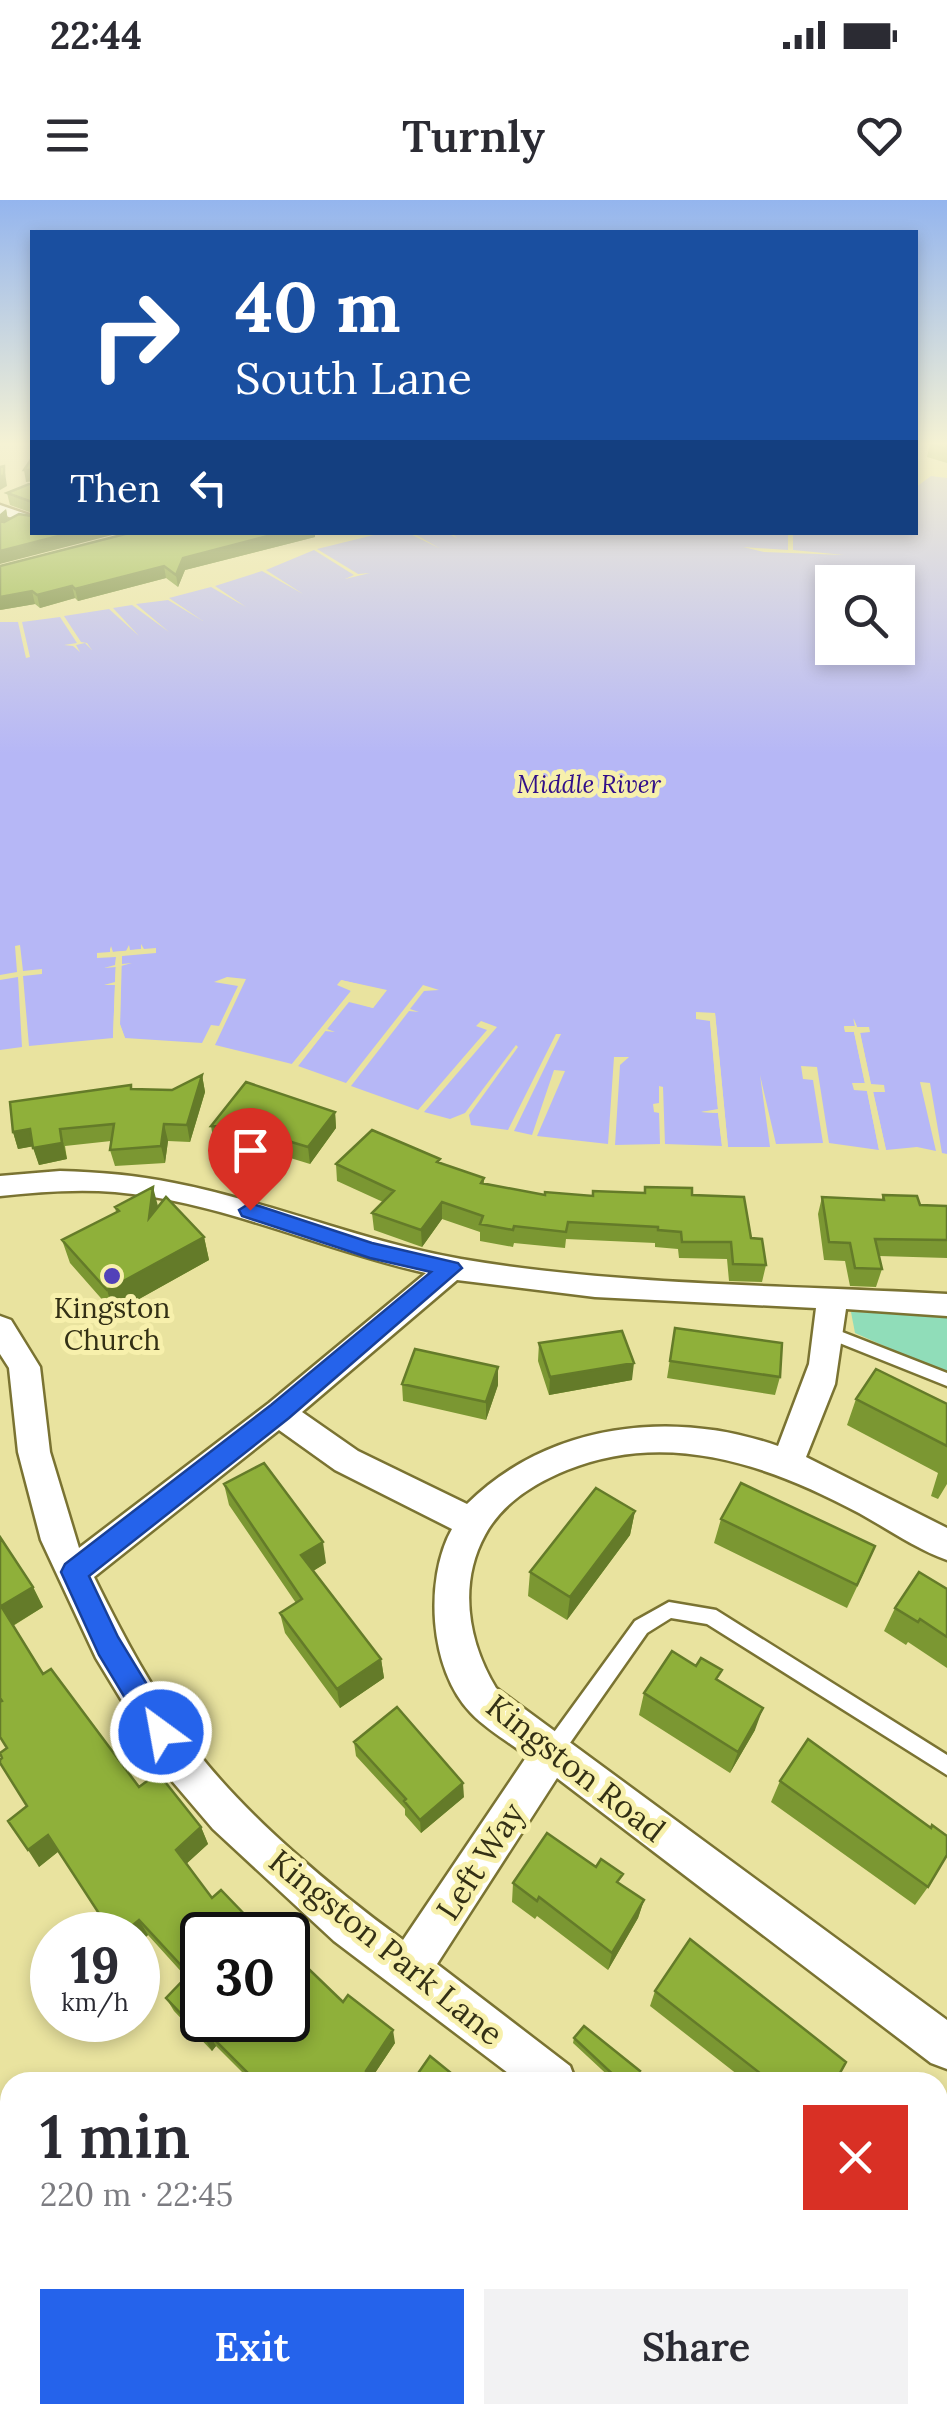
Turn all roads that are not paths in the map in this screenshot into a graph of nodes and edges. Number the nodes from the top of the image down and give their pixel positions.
1 (0, 1186) edge
2 (450, 1268) junction
3 (831, 1297) junction
4 (947, 1305) edge
5 (0, 1328) edge
6 (832, 1334) junction
7 (947, 1380) edge
8 (280, 1412) junction
9 (786, 1464) junction
10 (470, 1521) junction
11 (947, 1545) edge
12 (74, 1572) junction
13 (551, 1753) junction
14 (947, 1766) edge
15 (408, 1970) junction
16 (947, 2047) edge
17 (541, 2072) edge

1 - 2 street
2 - 3 street
2 - 8 street
3 - 4 street
3 - 6 street
5 - 12 street, Kingston Park Lane
6 - 7 lane
6 - 9 street
8 - 10 street
8 - 12 street
9 - 10 street
9 - 11 street
10 - 13 street, Kingston Road
12 - 15 street, Kingston Park Lane
13 - 14 lane
13 - 15 street, Left Way
13 - 16 street, Kingston Road
15 - 17 street, Kingston Park Lane

